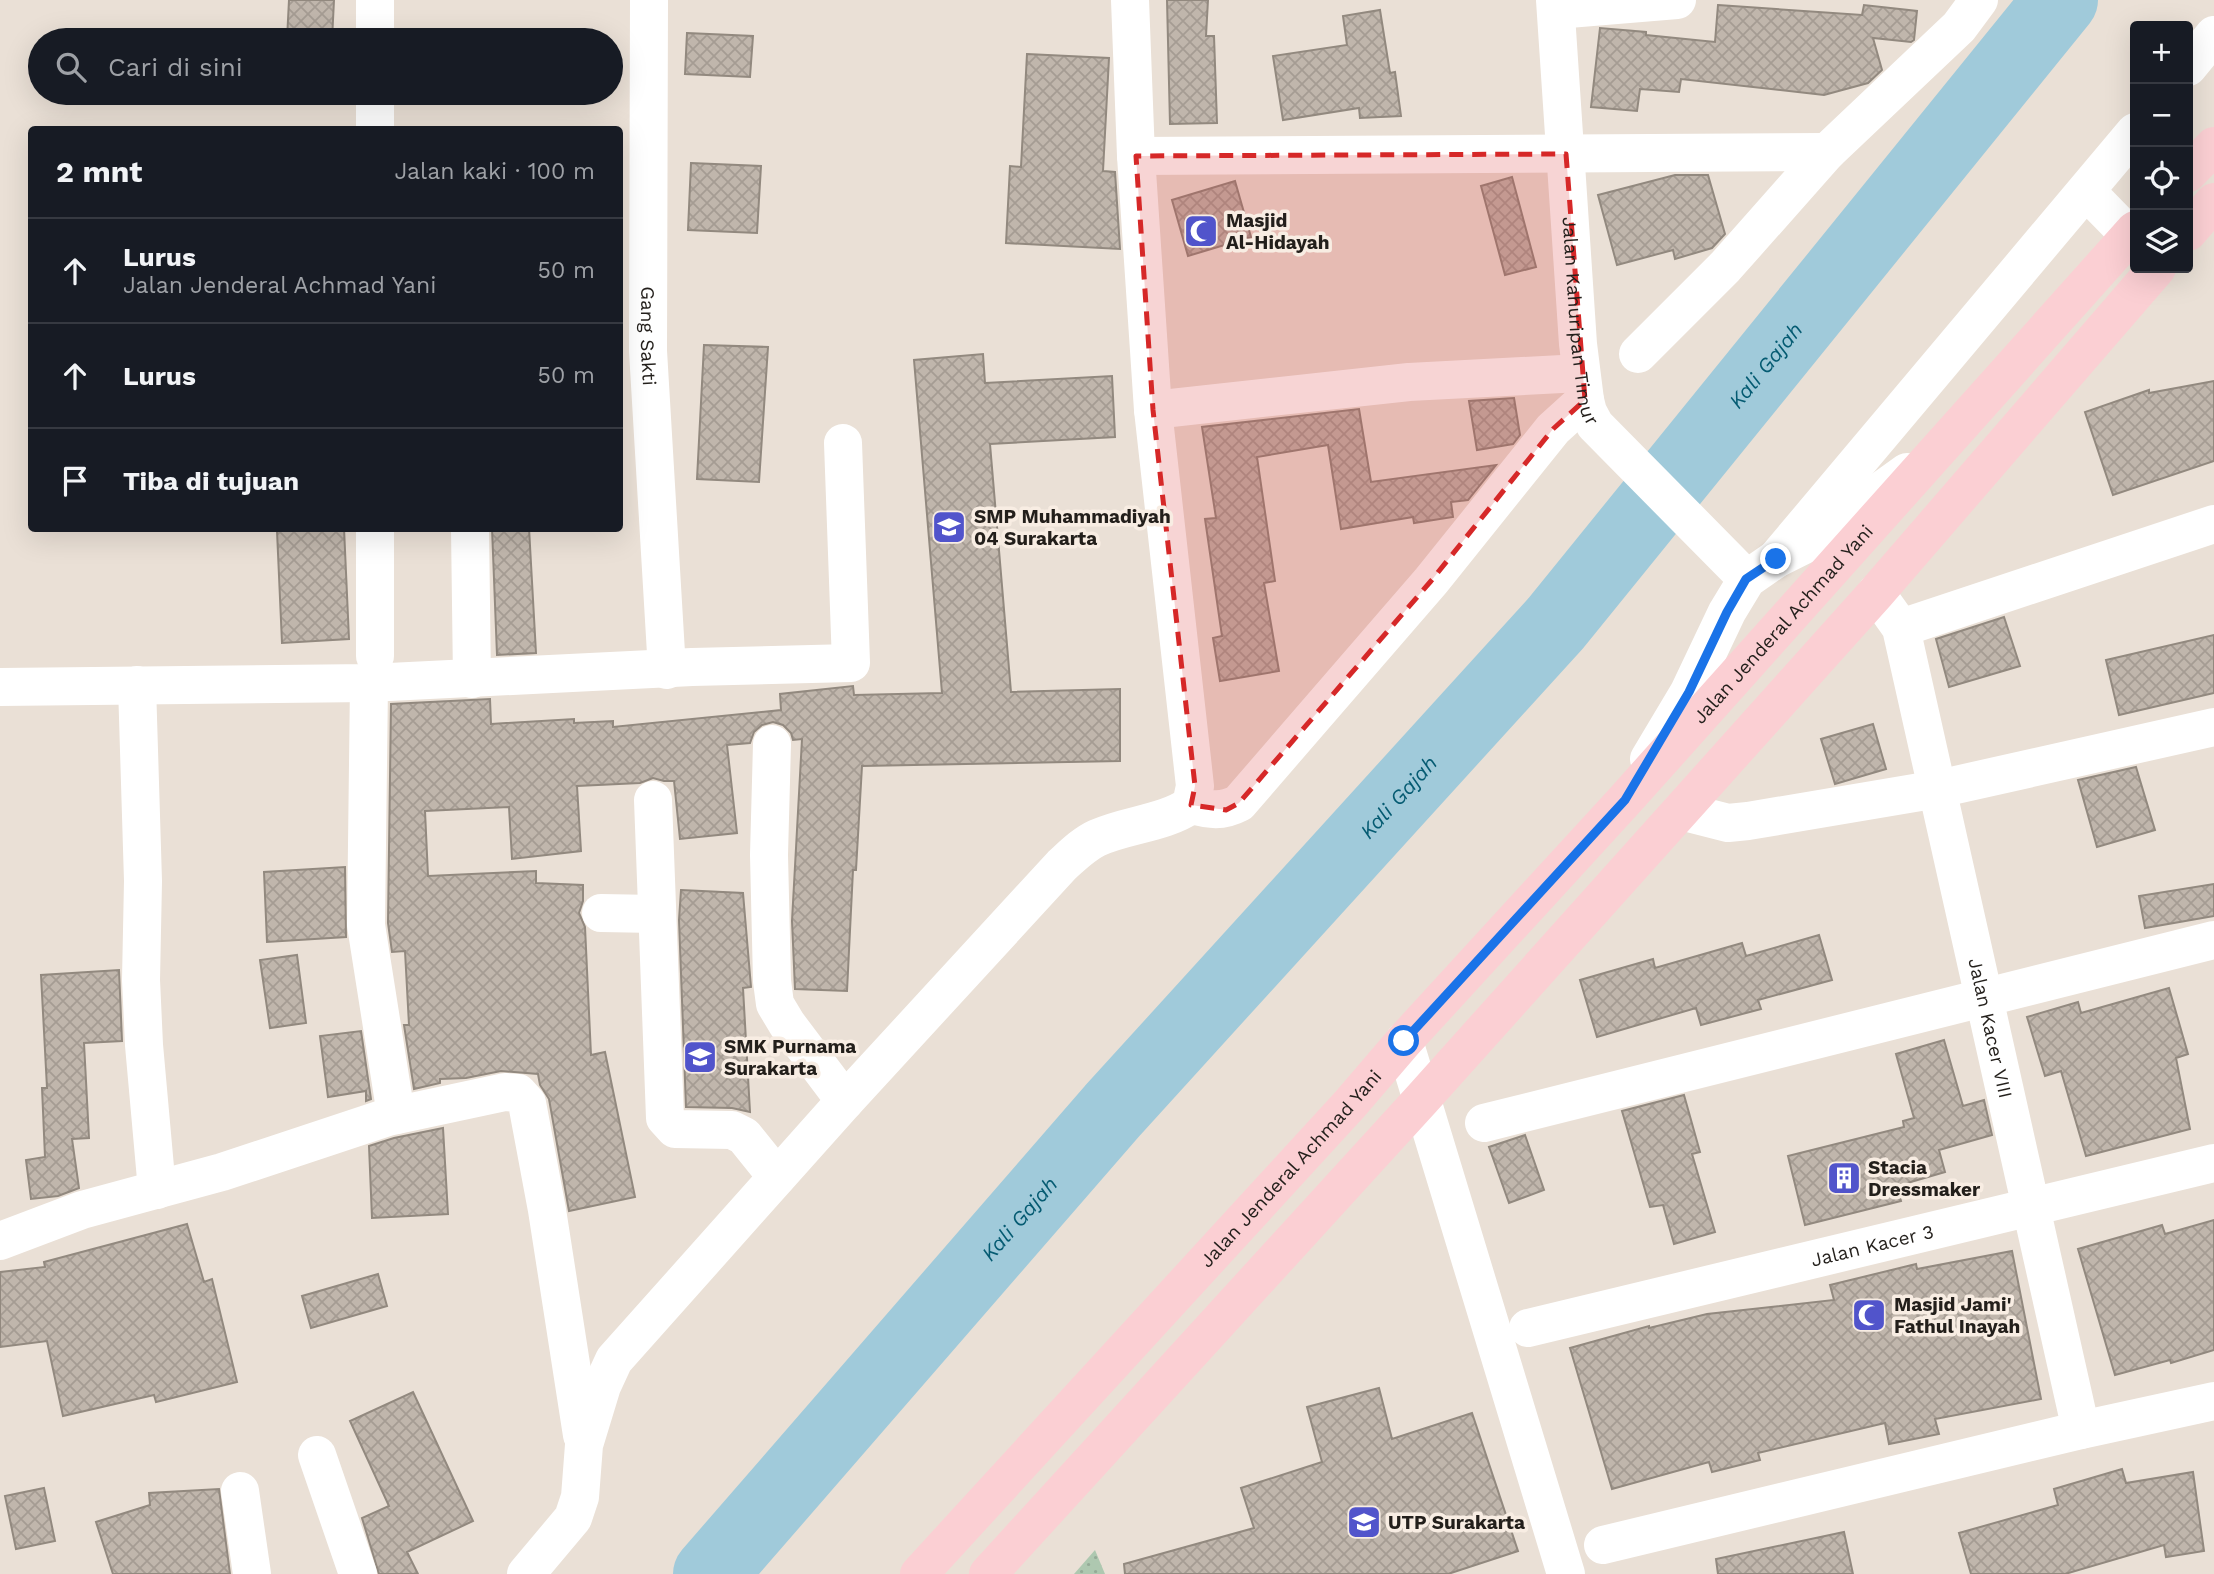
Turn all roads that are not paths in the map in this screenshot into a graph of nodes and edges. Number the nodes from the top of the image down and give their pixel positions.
1 (375, 0) edge
2 (649, 0) edge
3 (1130, 0) edge
4 (1677, 0) edge
5 (1979, 0) edge
6 (1556, 5) edge
7 (375, 28) edge
8 (2214, 35) edge
9 (2193, 61) edge
10 (375, 105) edge
11 (376, 126) edge
12 (2130, 138) edge
13 (2214, 146) edge
14 (1827, 152) junction
15 (1566, 154) junction
16 (1136, 156) junction
17 (2193, 168) edge
18 (2087, 192) junction
19 (2214, 202) edge
20 (2193, 226) edge
21 (2130, 230) edge
22 (2130, 236) edge
23 (2153, 273) edge
24 (634, 352) edge
25 (1638, 354) dead end
26 (1587, 399) junction
27 (1153, 410) junction
28 (843, 443) dead end
29 (1943, 445) junction
30 (2214, 524) edge
31 (375, 532) edge
32 (470, 532) edge
33 (1761, 569) junction
34 (1876, 593) junction
35 (1901, 628) junction
36 (372, 669) junction
37 (667, 670) junction
38 (472, 678) junction
39 (137, 685) junction
40 (0, 687) edge
41 (2214, 727) edge
42 (772, 744) dead end
43 (1938, 789) junction
44 (653, 800) dead end
45 (1625, 800) junction
46 (1191, 805) junction
47 (1681, 811) junction
48 (601, 913) dead end
49 (656, 914) junction
50 (2214, 940) edge
51 (1985, 998) junction
52 (1404, 1041) junction
53 (1422, 1099) junction
54 (845, 1101) junction
55 (396, 1115) junction
56 (1483, 1123) dead end
57 (2214, 1163) edge
58 (777, 1177) junction
59 (157, 1190) junction
60 (2031, 1206) junction
61 (0, 1241) edge
62 (1528, 1328) dead end
63 (2214, 1401) edge
64 (2081, 1430) junction
65 (584, 1445) junction
66 (317, 1455) dead end
67 (240, 1491) dead end
68 (1603, 1545) dead end
69 (252, 1574) edge
70 (358, 1574) edge
71 (526, 1574) edge
72 (919, 1574) edge
73 (988, 1574) edge
74 (1566, 1574) edge

1 - 7 street
2 - 24 street, Gang Sakti
3 - 16 street
4 - 6 street
5 - 14 street
6 - 15 street, Jalan Kahuripan Timur
8 - 9 street
10 - 11 street
12 - 18 street
13 - 17 main road
14 - 15 street
14 - 25 street
15 - 16 street
15 - 26 street, Jalan Kahuripan Timur
16 - 27 street
18 - 21 street
18 - 33 street
19 - 20 main road
22 - 29 main road, Jalan Jenderal Achmad Yani
23 - 34 main road
24 - 37 street, Gang Sakti
26 - 27 street
26 - 33 street, Jalan Kahuripan Timur
26 - 46 street
27 - 46 street
28 - 37 street
29 - 33 street
29 - 45 main road, Jalan Jenderal Achmad Yani
30 - 35 street
31 - 36 street
32 - 38 street
33 - 45 street
34 - 35 street
34 - 47 main road
35 - 43 street, Jalan Kacer VIII
36 - 38 street
36 - 39 street
36 - 55 street
37 - 38 street
39 - 40 street
39 - 59 street
41 - 43 street
42 - 54 street
43 - 47 street
43 - 51 street, Jalan Kacer VIII
44 - 49 street
45 - 52 main road, Jalan Jenderal Achmad Yani
46 - 54 street
47 - 53 main road
48 - 49 street
49 - 58 street
50 - 51 street
51 - 56 street
51 - 60 street, Jalan Kacer VIII
52 - 53 street
52 - 72 main road, Jalan Jenderal Achmad Yani
53 - 73 main road
53 - 74 street
54 - 58 street
55 - 59 street
55 - 65 street
57 - 60 street, Jalan Kacer 3
58 - 65 street
59 - 61 street
60 - 62 street, Jalan Kacer 3
60 - 64 street, Jalan Kacer VIII
63 - 64 street
64 - 68 street
65 - 71 street
66 - 70 street
67 - 69 street

